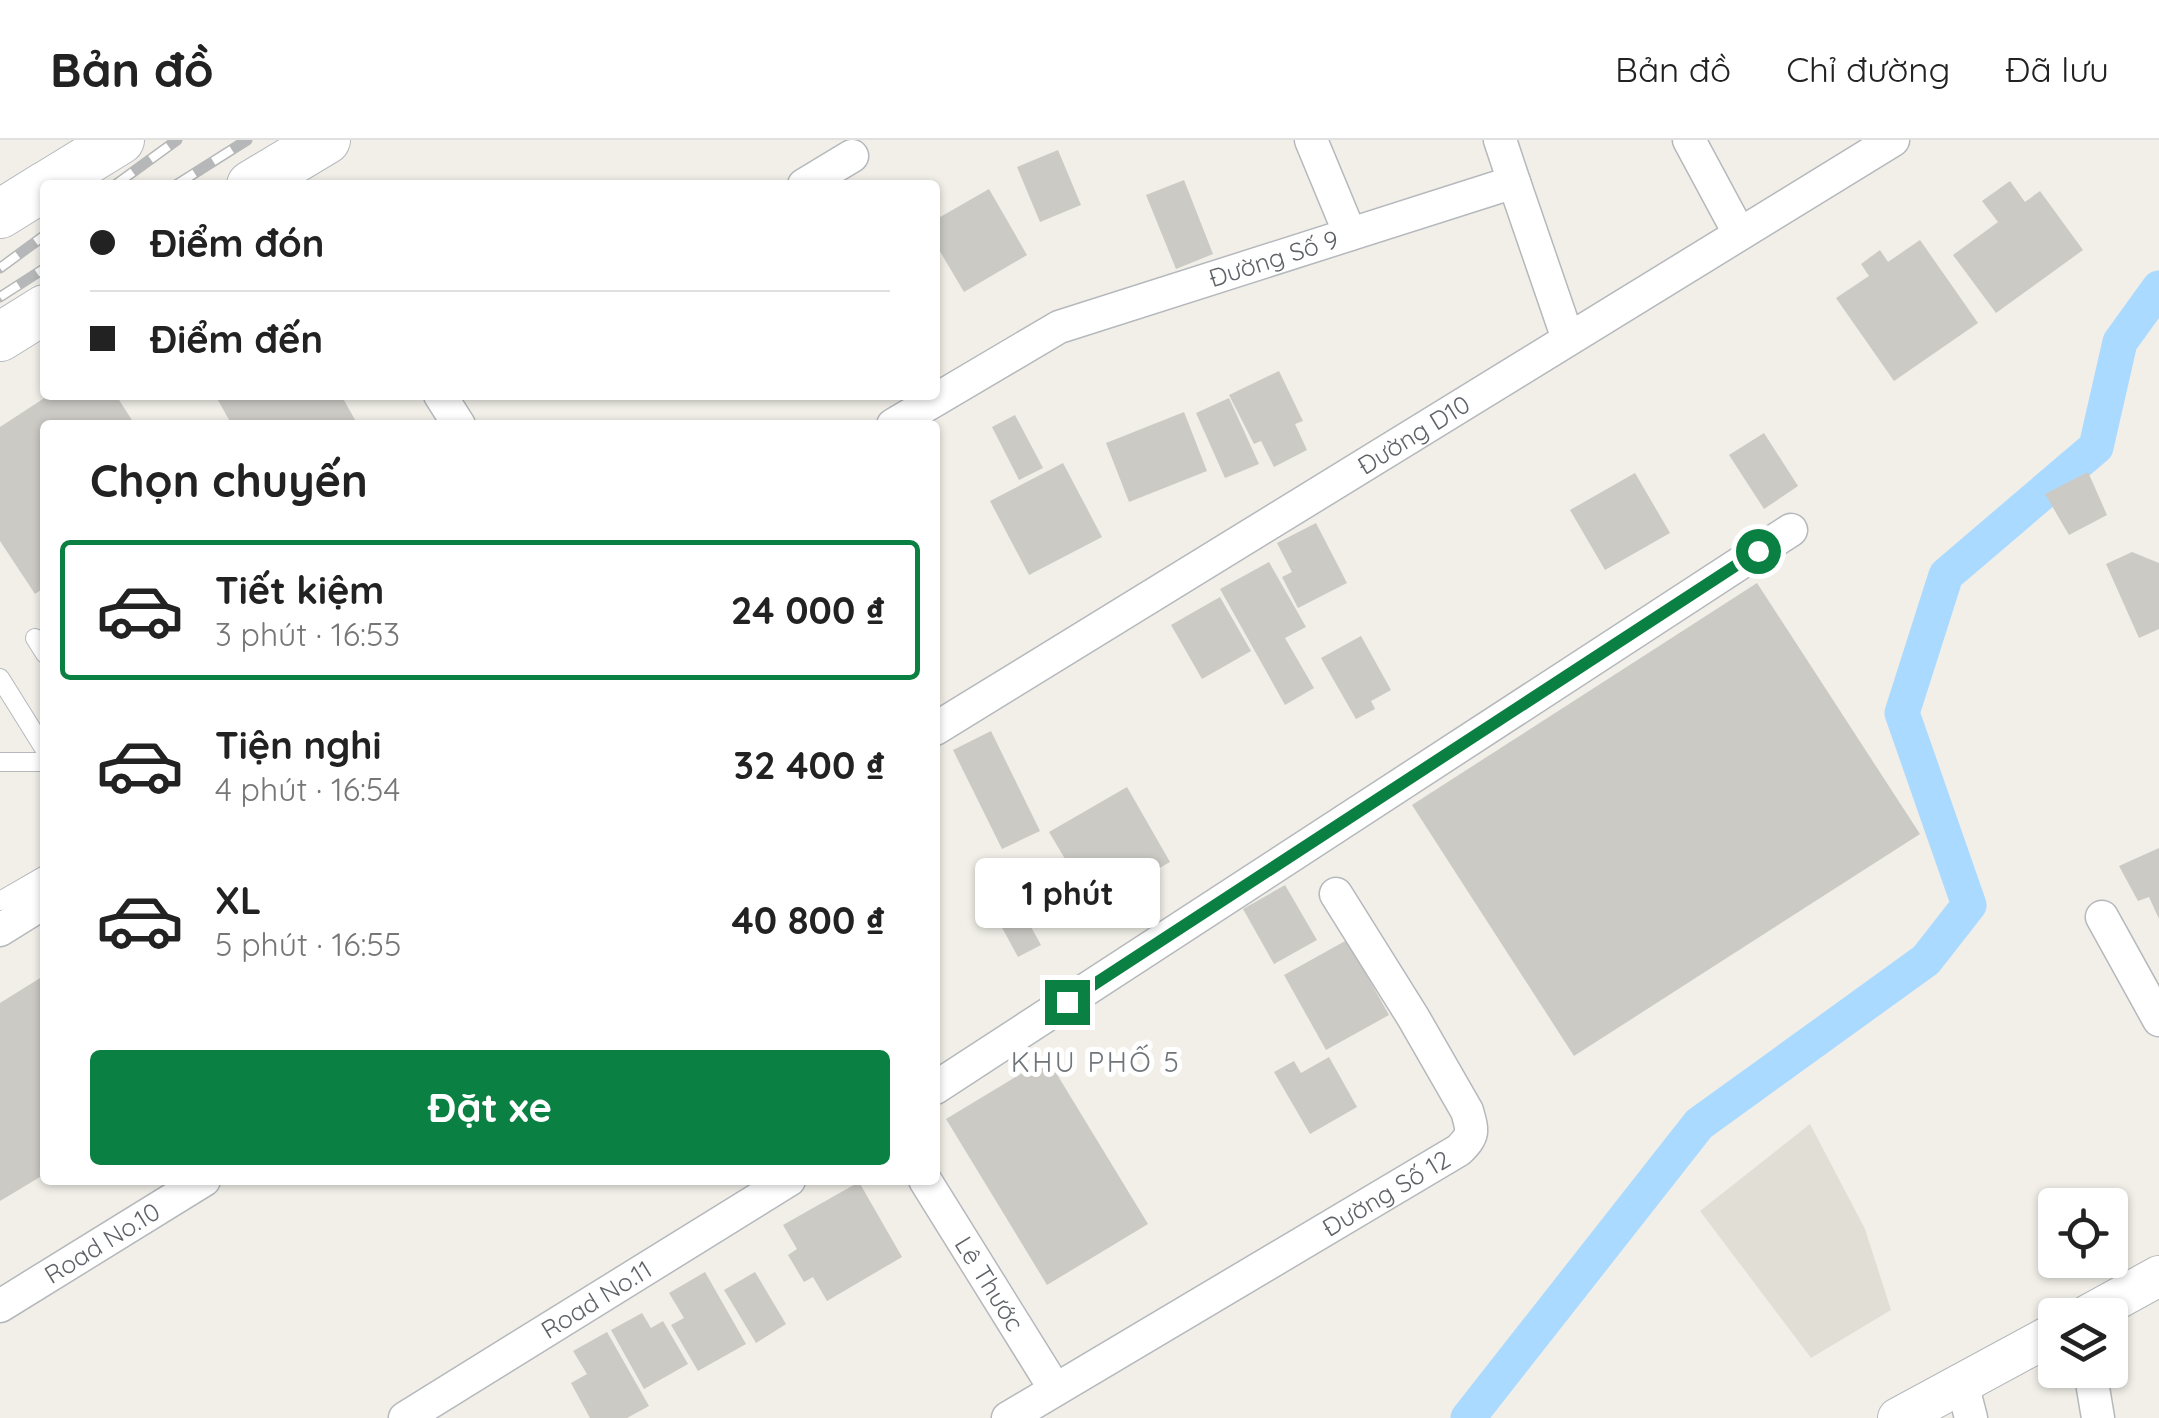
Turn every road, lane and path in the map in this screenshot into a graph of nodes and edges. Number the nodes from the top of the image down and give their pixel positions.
1 (120, 140) edge
2 (1311, 140) edge
3 (1500, 140) edge
4 (1689, 140) edge
5 (1893, 140) edge
6 (1861, 150) edge
7 (303, 156) edge
8 (852, 156) dead end
9 (56, 180) edge
10 (260, 180) edge
11 (812, 180) edge
12 (1514, 182) junction
13 (40, 190) edge
14 (0, 214) edge
15 (1739, 233) junction
16 (1350, 234) junction
17 (40, 313) edge
18 (0, 336) edge
19 (1568, 339) junction
20 (940, 397) edge
21 (935, 400) edge
22 (901, 420) edge
23 (1791, 530) dead end
24 (0, 678) edge
25 (940, 726) edge
26 (40, 742) edge
27 (0, 762) edge
28 (40, 762) edge
29 (40, 878) edge
30 (1336, 894) dead end
31 (0, 902) edge
32 (40, 905) edge
33 (2102, 917) dead end
34 (0, 930) edge
35 (2159, 1020) edge
36 (940, 1085) edge
37 (196, 1185) edge
38 (780, 1185) edge
39 (929, 1185) edge
40 (2159, 1276) edge
41 (2119, 1298) edge
42 (0, 1306) edge
43 (2038, 1346) edge
44 (2093, 1388) edge
45 (1055, 1389) junction
46 (1966, 1401) edge
47 (405, 1418) edge
48 (1008, 1418) edge
49 (1898, 1418) edge
50 (2098, 1418) edge

1 - 9 main road
2 - 16 street
3 - 12 street
4 - 15 street
5 - 6 street, Đường D10
6 - 15 street, Đường D10
7 - 10 main road
8 - 11 street
12 - 16 street, Đường Số 9
12 - 19 street
13 - 14 main road
15 - 19 street, Đường D10
16 - 20 street, Đường Số 9
17 - 18 main road
19 - 25 street, Đường D10
21 - 22 street, Đường Số 9
23 - 36 street
24 - 26 lane
27 - 28 lane
29 - 31 lane
30 - 45 street, Đường Số 12
32 - 34 street
33 - 35 street
37 - 42 street, Road No.10
38 - 47 street, Road No.11
39 - 45 street, Lê Thước
40 - 41 street
43 - 46 street
44 - 50 street
45 - 48 street
46 - 49 street

